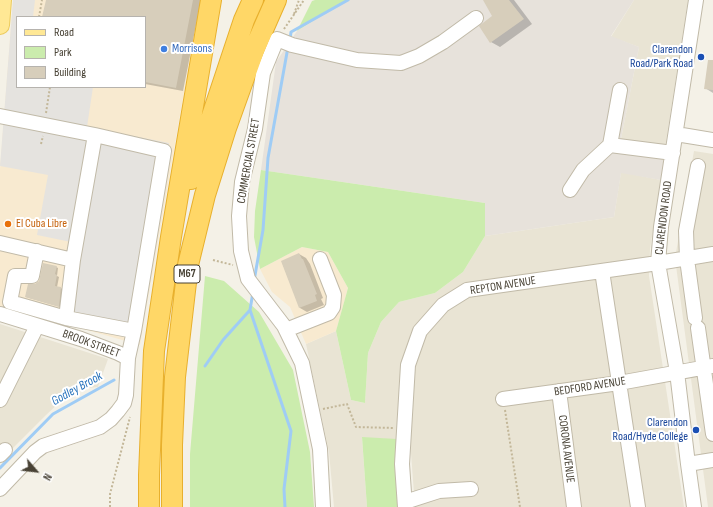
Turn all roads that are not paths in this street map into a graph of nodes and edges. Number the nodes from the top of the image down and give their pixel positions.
1 (2, 0) edge
2 (211, 0) edge
3 (253, 0) edge
4 (276, 0) edge
5 (696, 0) edge
6 (289, 8) edge
7 (476, 18) dead end
8 (0, 25) edge
9 (254, 50) junction
10 (620, 90) dead end
11 (0, 116) edge
12 (676, 134) junction
13 (95, 135) junction
14 (713, 140) edge
15 (610, 145) junction
16 (673, 153) junction
17 (698, 166) dead end
18 (570, 190) dead end
19 (171, 237) junction
20 (0, 243) edge
21 (37, 251) junction
22 (713, 254) edge
23 (687, 258) junction
24 (320, 259) dead end
25 (73, 260) junction
26 (658, 263) junction
27 (602, 271) junction
28 (0, 314) edge
29 (66, 318) junction
30 (37, 326) junction
31 (286, 330) junction
32 (134, 331) junction
33 (128, 358) junction
34 (708, 367) edge
35 (677, 372) junction
36 (619, 383) junction
37 (559, 391) junction
38 (503, 399) road end
39 (0, 400) edge
40 (713, 434) edge
41 (713, 460) edge
42 (688, 464) junction
43 (0, 489) edge
44 (471, 489) dead end
45 (405, 504) edge
46 (149, 507) edge
47 (172, 507) edge
48 (323, 507) edge
49 (574, 507) edge
50 (638, 507) edge
51 (694, 507) edge

1 - 8 main road
2 - 19 highway, M67
3 - 19 highway, M67
4 - 9 highway, M67
5 - 12 street, CLARENDON ROAD
6 - 9 highway, M67
7 - 31 street, COMMERCIAL STREET
9 - 47 highway, M67
10 - 15 street
11 - 13 street
12 - 14 street
12 - 16 street, CLARENDON ROAD
13 - 25 street
13 - 32 street
15 - 16 street
15 - 18 street
16 - 26 street, CLARENDON ROAD
17 - 23 street
19 - 46 highway, M67
20 - 21 street
21 - 25 street
21 - 29 street
22 - 23 street, REPTON AVENUE
23 - 26 street, REPTON AVENUE
23 - 34 street
24 - 31 street
25 - 29 street
26 - 27 street, REPTON AVENUE
26 - 35 street, CLARENDON ROAD
27 - 36 street
27 - 45 street, REPTON AVENUE
28 - 30 street, BROOK STREET
29 - 32 street
30 - 33 street, BROOK STREET
30 - 39 street
31 - 48 street, COMMERCIAL STREET
32 - 33 street
33 - 43 street, BROOK STREET
34 - 35 street, BEDFORD AVENUE
34 - 40 street
35 - 36 street, BEDFORD AVENUE
35 - 42 street, CLARENDON ROAD
36 - 37 street, BEDFORD AVENUE
36 - 50 street
37 - 38 street, BEDFORD AVENUE
37 - 49 street, CORONA AVENUE
41 - 42 street
42 - 51 street, CLARENDON ROAD
44 - 45 street

